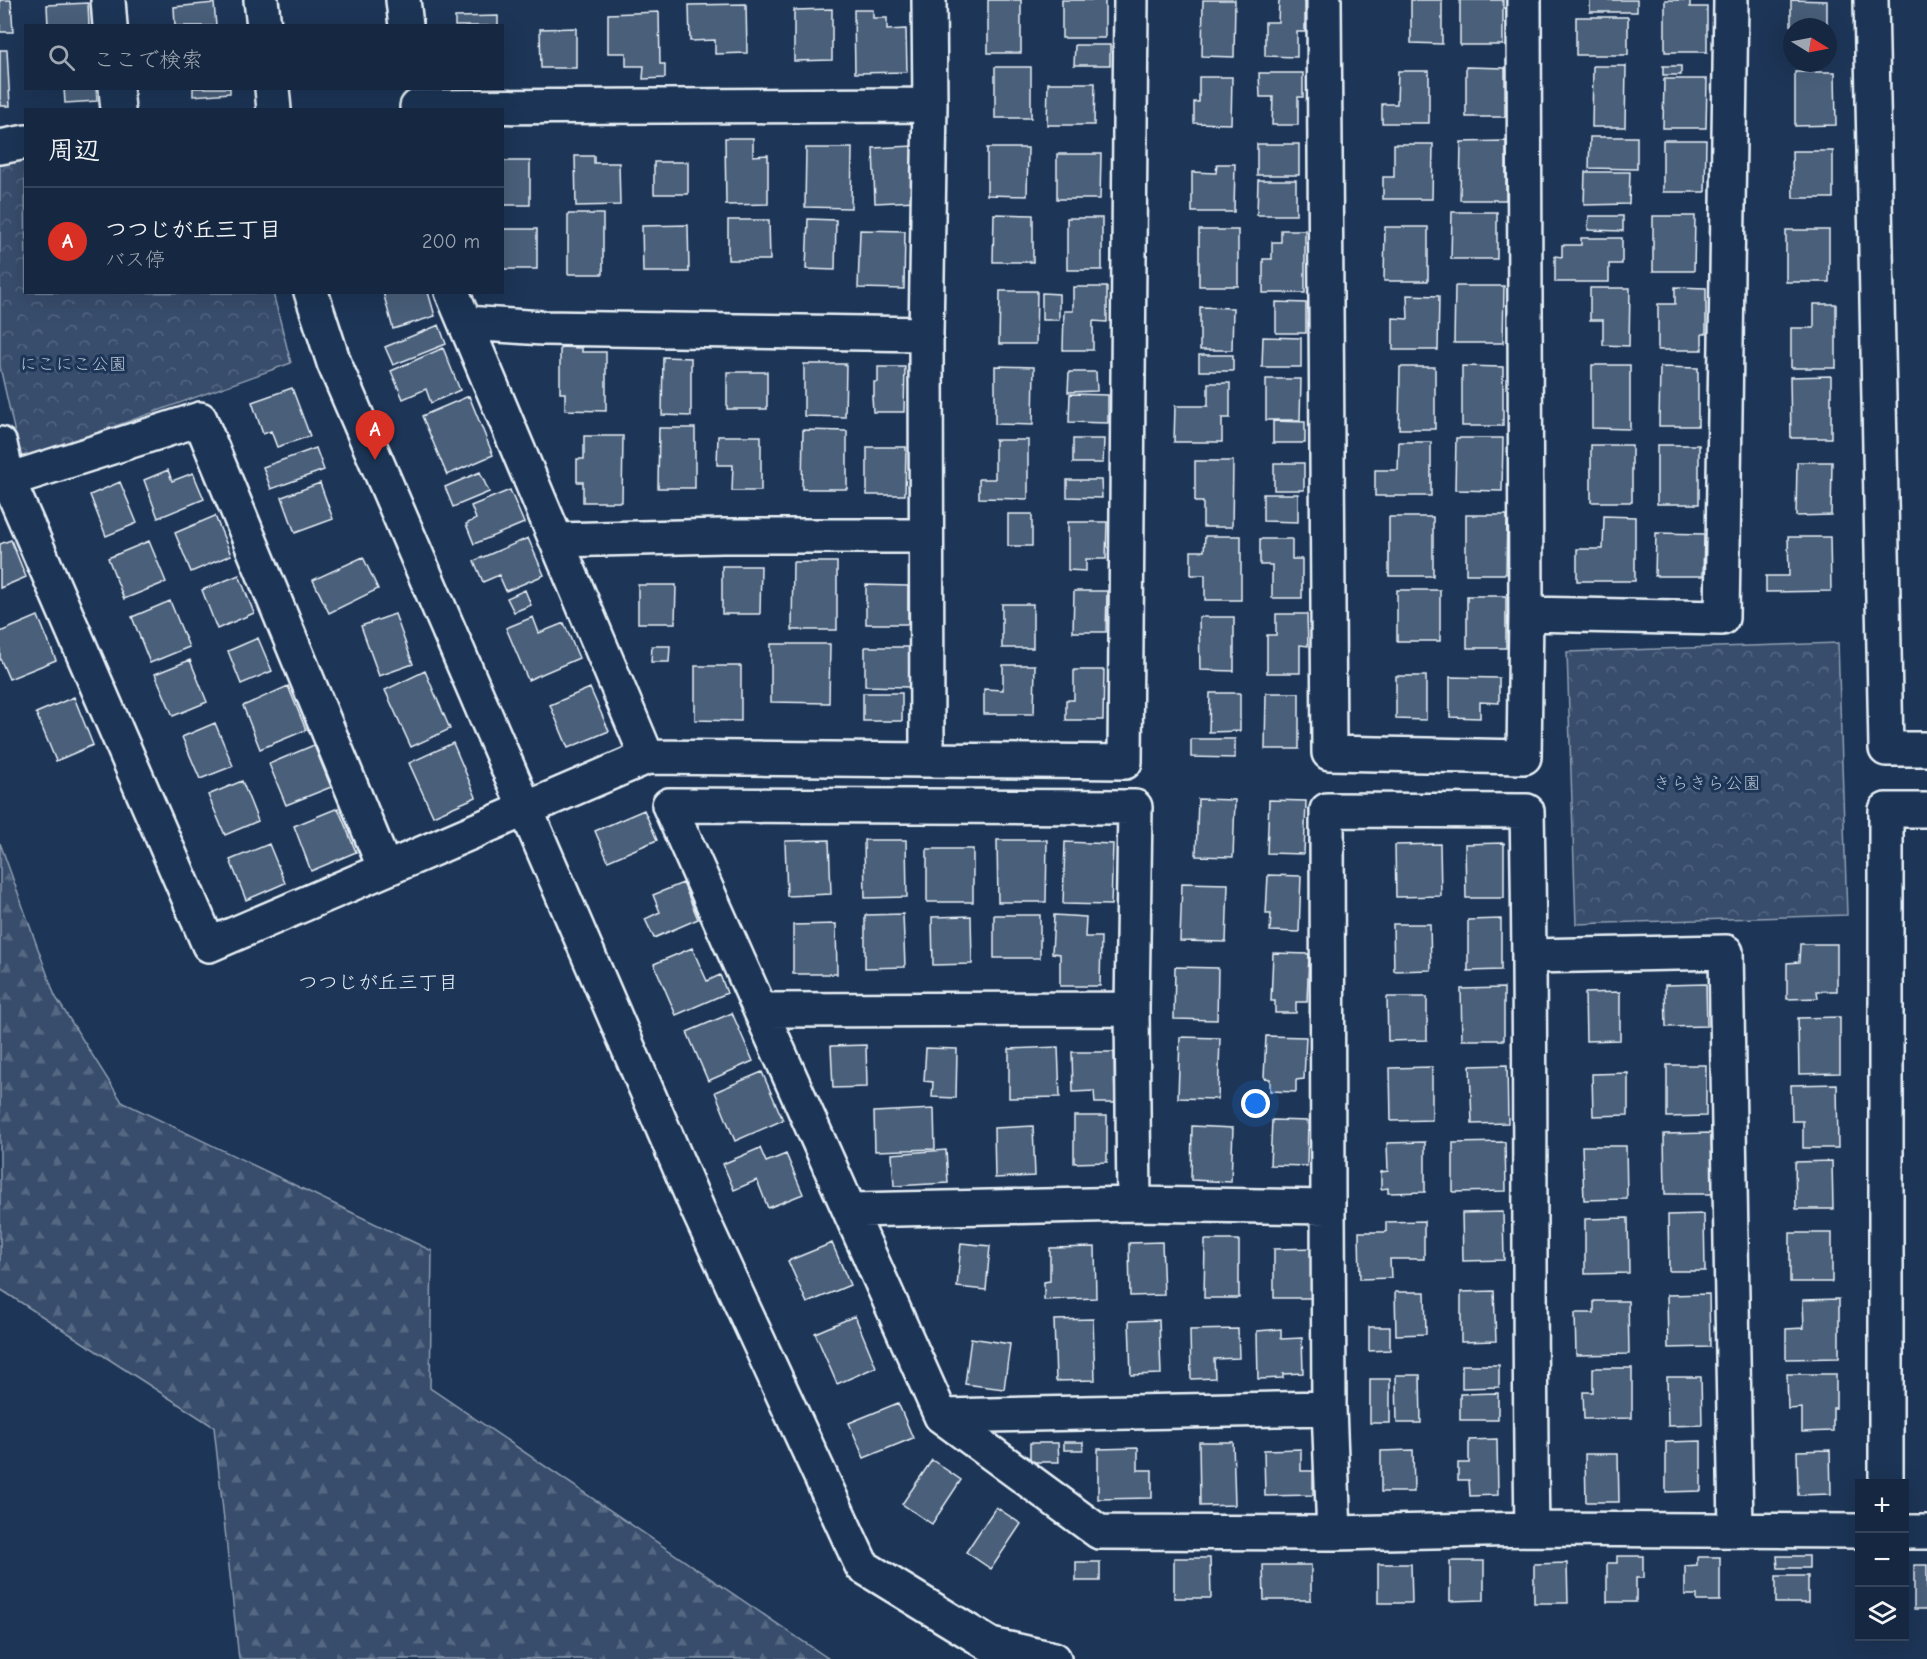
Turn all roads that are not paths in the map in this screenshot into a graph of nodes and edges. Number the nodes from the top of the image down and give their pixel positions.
1 (108, 0) edge
2 (261, 0) edge
3 (403, 0) edge
4 (929, 0) edge
5 (1131, 0) edge
6 (1324, 0) edge
7 (1524, 0) edge
8 (1731, 0) edge
9 (1871, 0) edge
10 (110, 24) edge
11 (264, 24) edge
12 (406, 24) edge
13 (116, 90) edge
14 (272, 90) edge
15 (416, 102) edge
16 (930, 105) junction
17 (118, 108) edge
18 (274, 108) edge
19 (24, 142) edge
20 (0, 147) edge
21 (312, 294) edge
22 (453, 294) edge
23 (465, 323) junction
24 (926, 334) junction
25 (0, 444) edge
26 (4, 482) edge
27 (926, 536) junction
28 (556, 540) junction
29 (1526, 614) junction
30 (1927, 749) edge
31 (647, 757) junction
32 (927, 759) junction
33 (525, 809) junction
34 (1927, 810) edge
35 (385, 869) junction
36 (1530, 956) junction
37 (1132, 1009) junction
38 (762, 1010) junction
39 (1134, 1204) junction
40 (1328, 1207) junction
41 (851, 1210) junction
42 (1329, 1408) junction
43 (941, 1416) junction
44 (1886, 1479) edge
45 (1532, 1529) junction
46 (1736, 1530) junction
47 (1855, 1531) edge
48 (1909, 1532) edge
49 (1927, 1532) edge
50 (1334, 1533) junction
51 (1054, 1659) edge

1 - 10 street
2 - 11 street
3 - 12 street
4 - 16 street
5 - 32 street
6 - 29 street
7 - 29 street
8 - 29 street
9 - 30 street
13 - 17 street
14 - 18 street
15 - 16 street
16 - 24 street
19 - 20 street
21 - 33 street
22 - 23 street
23 - 24 street
23 - 28 street
24 - 27 street
25 - 26 street
26 - 35 street
26 - 35 street
27 - 28 street
27 - 32 street
28 - 31 street
31 - 32 street
31 - 33 street
33 - 35 street
33 - 51 street
34 - 44 street
36 - 40 street
36 - 45 street
36 - 46 street
37 - 38 street
37 - 38 street
37 - 39 street
38 - 41 street
39 - 40 street
39 - 41 street
40 - 42 street
41 - 43 street
42 - 43 street
42 - 50 street
43 - 50 street
45 - 46 street
45 - 50 street
46 - 47 street
48 - 49 street

